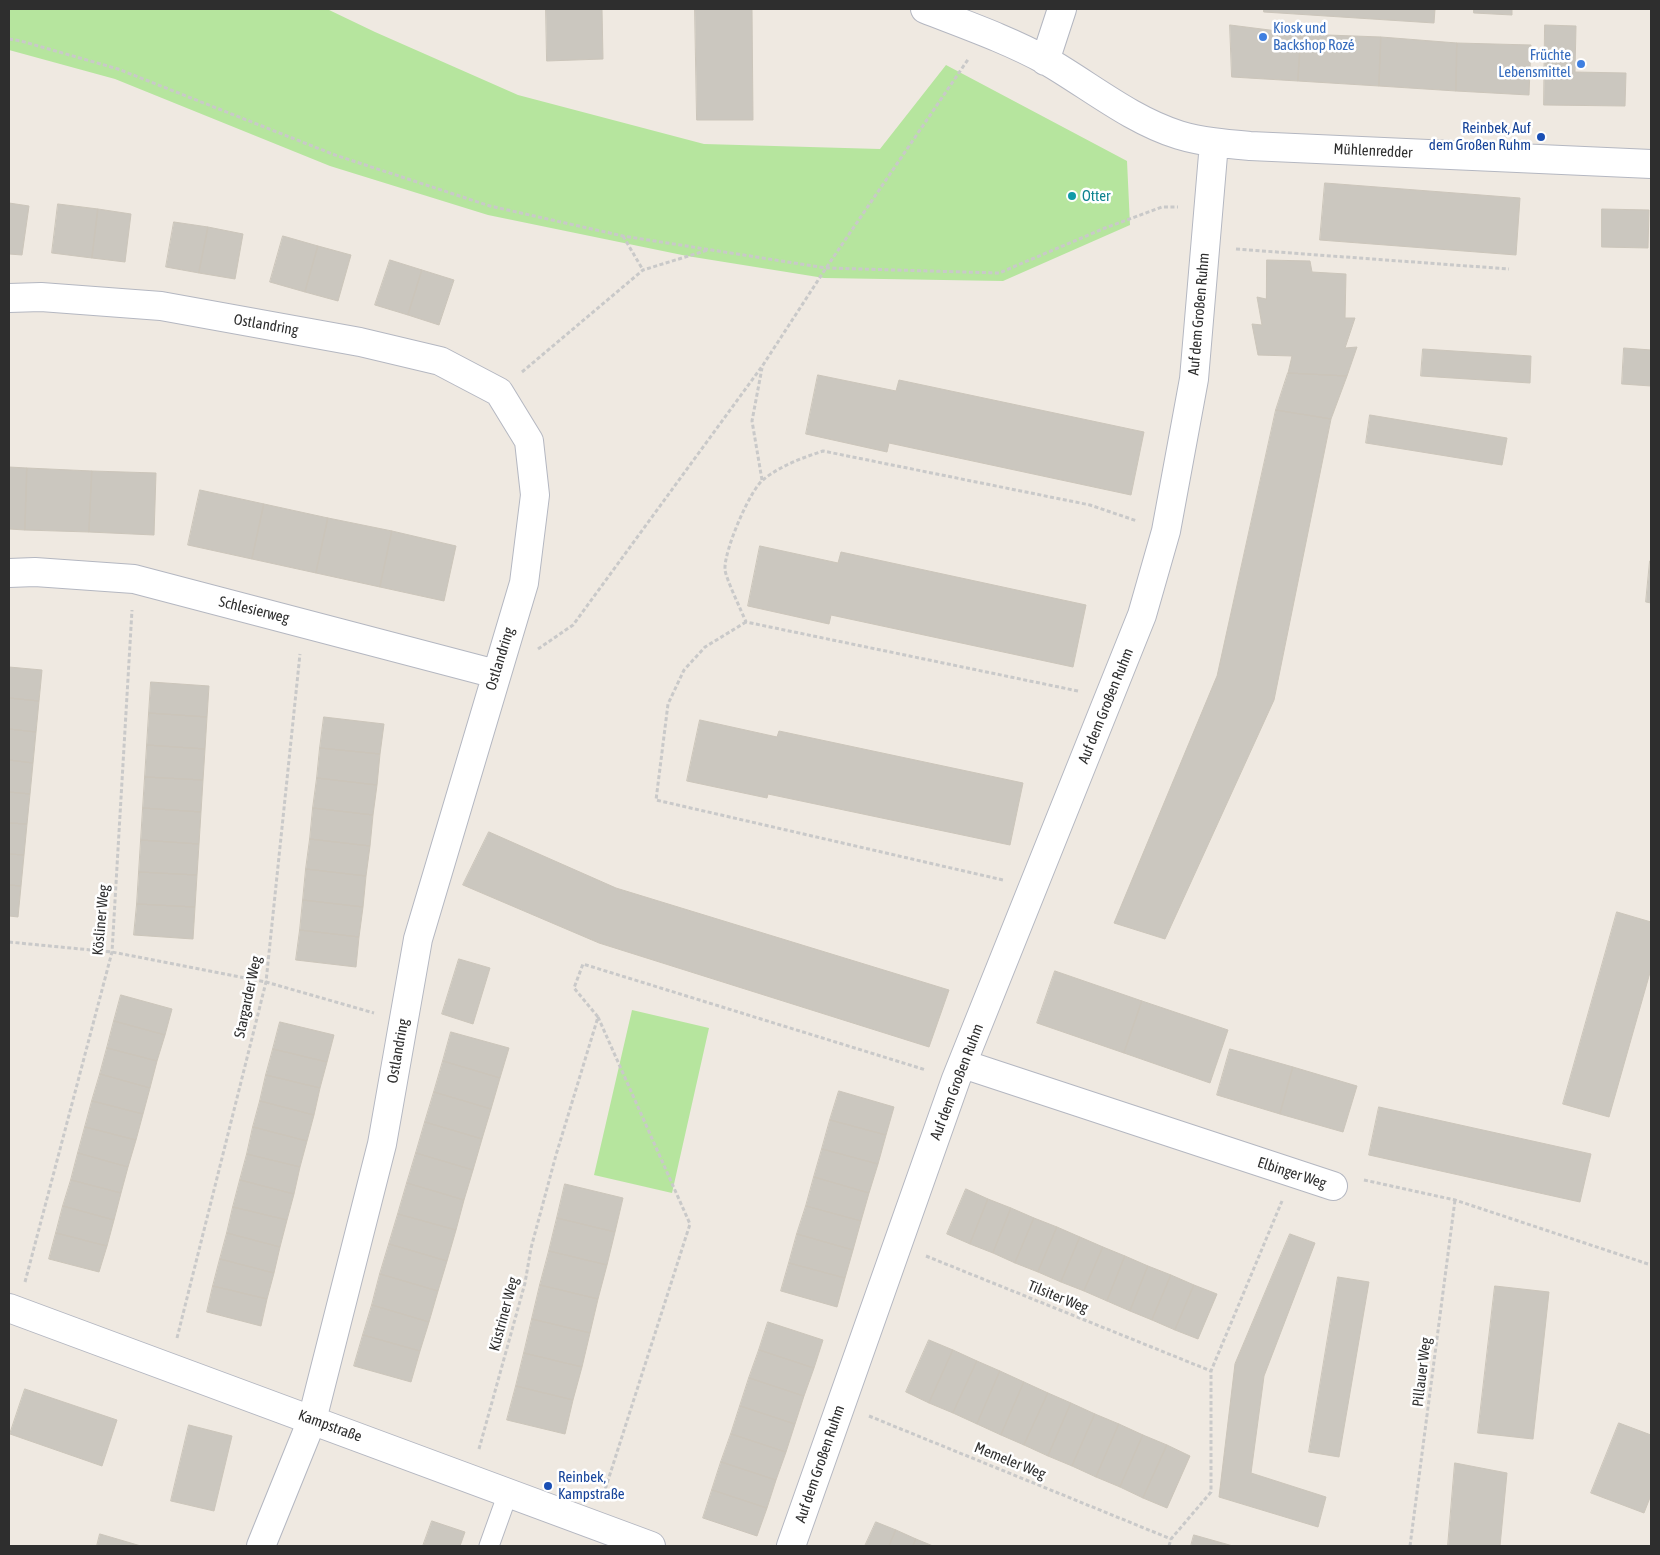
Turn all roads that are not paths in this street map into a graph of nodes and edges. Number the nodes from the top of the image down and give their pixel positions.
1 (925, 9) edge
2 (1062, 9) edge
3 (1045, 60) junction
4 (1214, 142) junction
5 (1651, 164) edge
6 (9, 298) edge
7 (9, 573) edge
8 (496, 674) junction
9 (959, 1072) junction
10 (1333, 1186) road end
11 (13, 1310) edge
12 (312, 1420) junction
13 (508, 1493) junction
14 (262, 1546) edge
15 (488, 1546) edge
16 (651, 1546) edge
17 (791, 1546) edge

1 - 3 street
2 - 3 street
3 - 4 street
4 - 5 street, Mühlenredder
4 - 9 street, Auf dem Großen Ruhm
6 - 8 street, Ostlandring
7 - 8 street, Schlesierweg
8 - 12 street, Ostlandring
9 - 10 street, Elbinger Weg
9 - 17 street, Auf dem Großen Ruhm
11 - 12 street, Kampstraße
12 - 13 street, Kampstraße
12 - 14 street, Ostlandring
13 - 15 lane
13 - 16 street, Kampstraße

